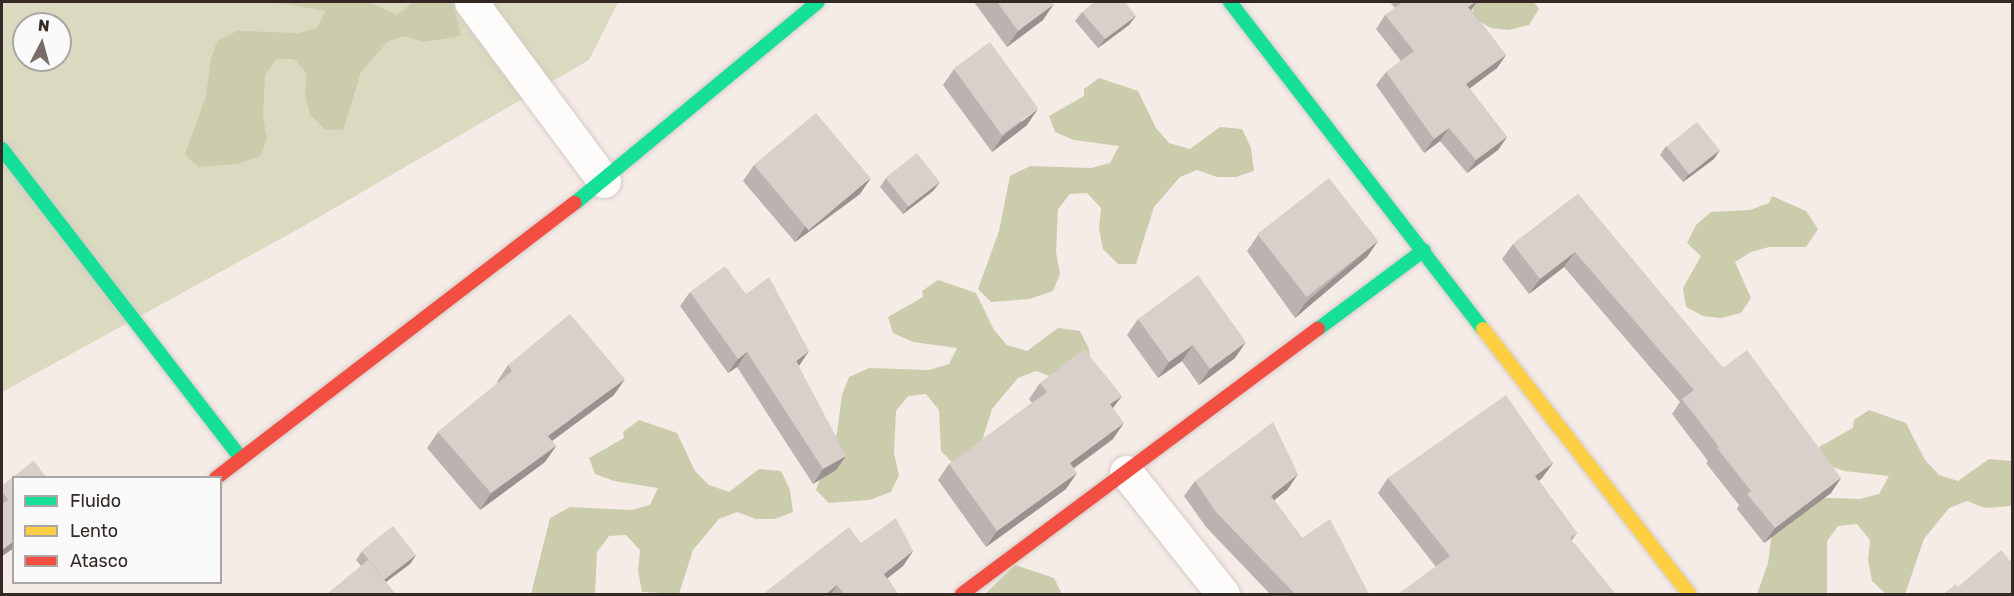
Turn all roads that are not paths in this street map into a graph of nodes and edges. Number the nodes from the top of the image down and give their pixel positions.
1 (471, 2) edge
2 (818, 2) edge
3 (1230, 2) edge
4 (2, 149) edge
5 (604, 181) junction
6 (1424, 250) junction
7 (241, 458) junction
8 (1126, 472) junction
9 (217, 476) edge
10 (962, 594) edge
11 (1223, 594) edge
12 (1689, 594) edge

1 - 5 street
2 - 5 street
3 - 6 street
4 - 7 street
5 - 7 street
6 - 8 street
6 - 12 street
7 - 9 street
8 - 10 street
8 - 11 street

